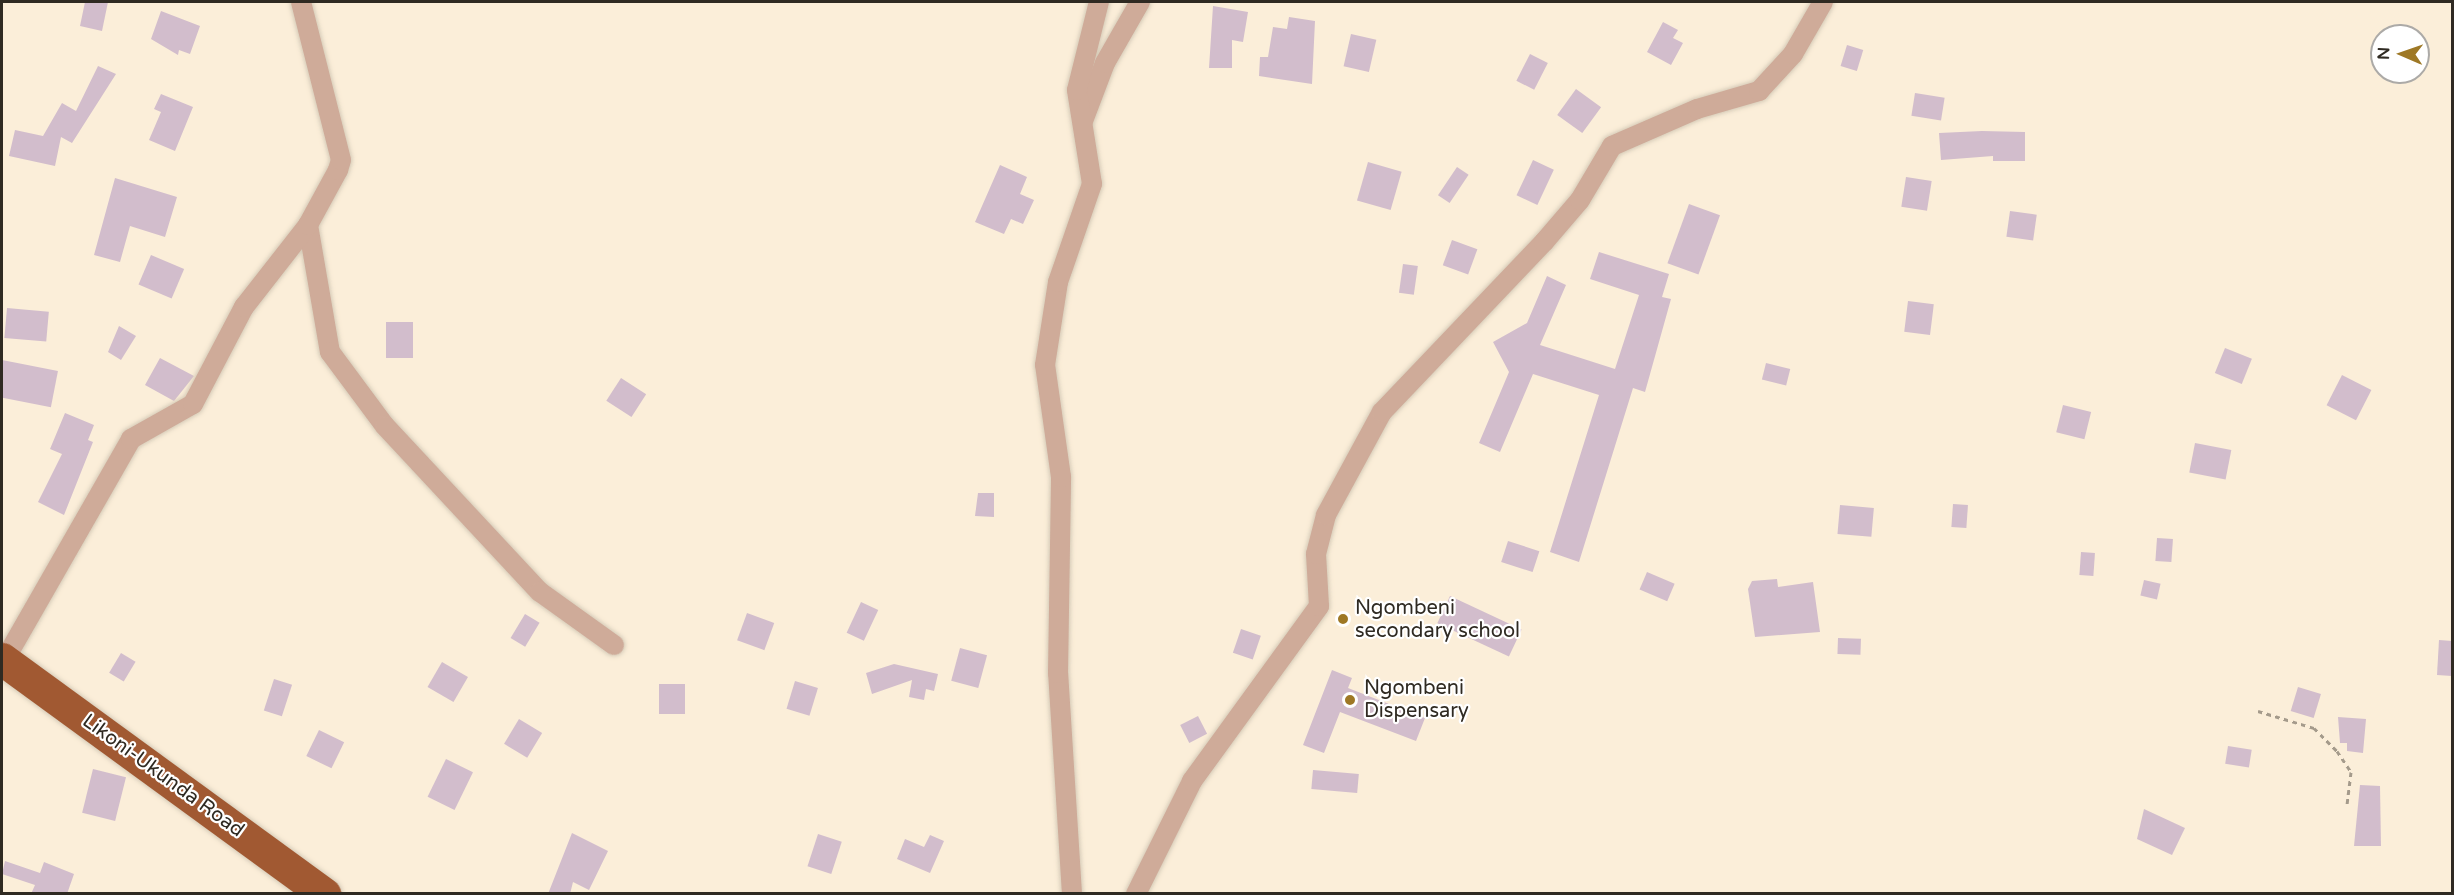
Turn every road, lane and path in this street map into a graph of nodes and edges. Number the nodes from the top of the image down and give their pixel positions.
1 (301, 2) edge
2 (1099, 2) edge
3 (1140, 2) edge
4 (1822, 2) edge
5 (1082, 124) junction
6 (308, 225) junction
7 (614, 645) dead end
8 (3, 660) edge
9 (2258, 711) dead end
10 (2347, 807) dead end
11 (324, 894) edge
12 (1072, 894) edge
13 (1136, 894) edge

1 - 6 street
2 - 5 street
3 - 5 street
4 - 13 street
5 - 12 street
6 - 7 street
6 - 8 street
8 - 11 highway, Likoni-Ukunda Road
9 - 10 path

